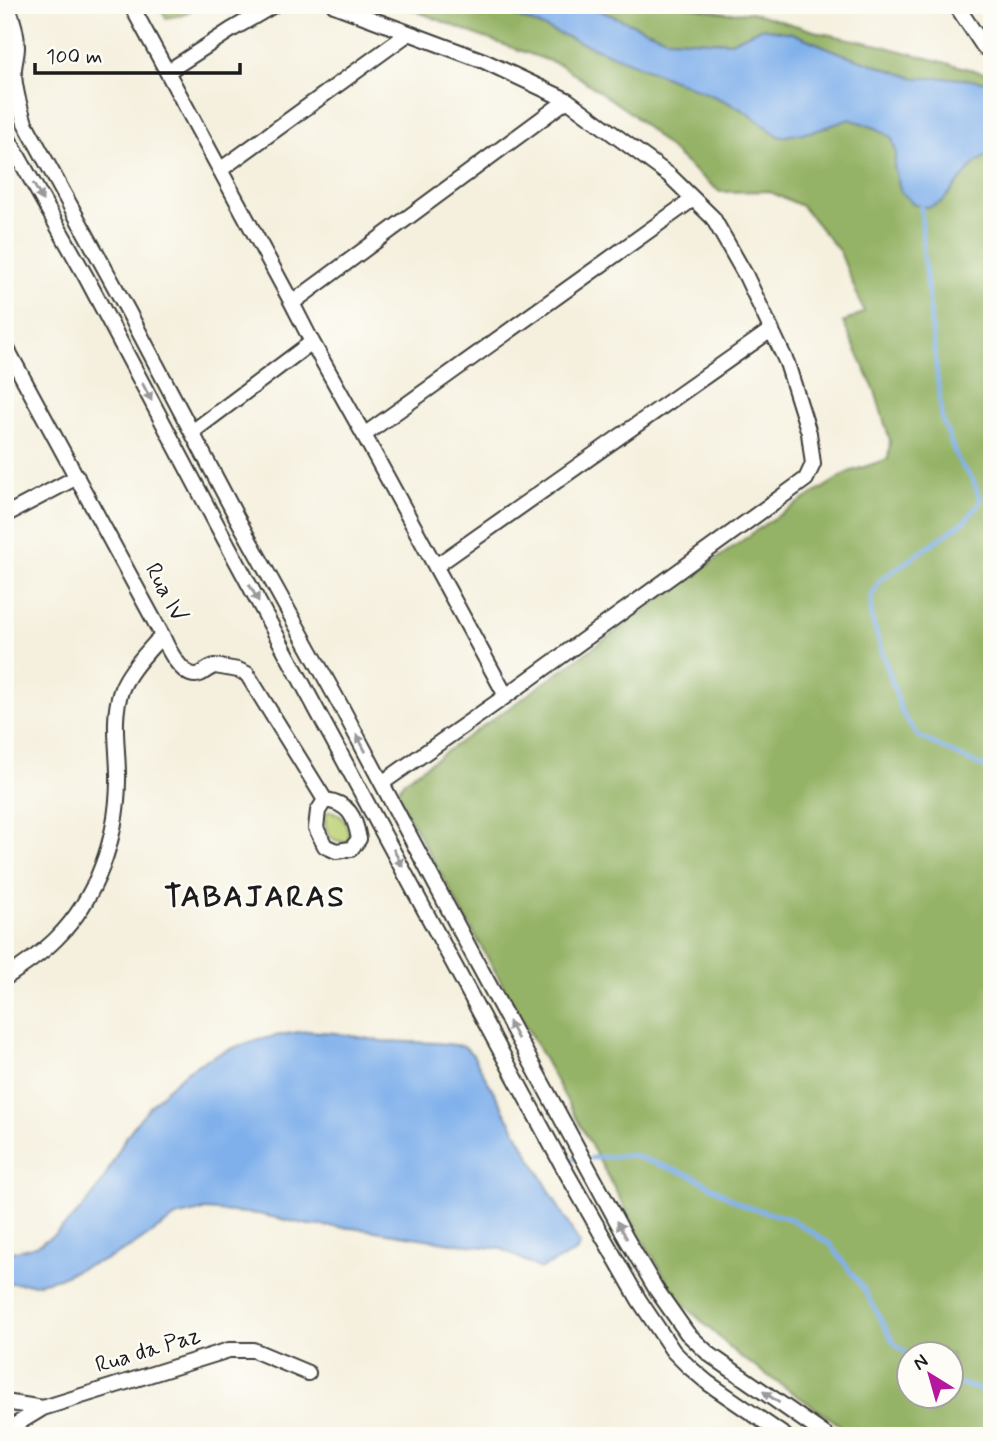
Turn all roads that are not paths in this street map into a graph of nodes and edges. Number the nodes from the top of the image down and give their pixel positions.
1 (7, 5) edge
2 (131, 5) edge
3 (274, 5) edge
4 (334, 5) edge
5 (956, 5) edge
6 (409, 33) junction
7 (992, 50) edge
8 (167, 72) junction
9 (9, 76) edge
10 (567, 100) junction
11 (5, 133) edge
12 (220, 170) junction
13 (692, 199) junction
14 (292, 303) junction
15 (771, 330) junction
16 (312, 342) junction
17 (5, 345) edge
18 (192, 432) junction
19 (365, 435) junction
20 (77, 477) junction
21 (5, 515) edge
22 (436, 566) junction
23 (162, 635) junction
24 (506, 696) junction
25 (374, 768) junction
26 (355, 779) junction
27 (382, 783) junction
28 (325, 800) dead end
29 (403, 822) junction
30 (384, 832) junction
31 (5, 978) edge
32 (656, 1290) junction
33 (639, 1300) junction
34 (308, 1373) dead end
35 (5, 1402) edge
36 (43, 1408) junction
37 (5, 1428) edge
38 (785, 1436) edge
39 (827, 1436) edge

1 - 9 street
2 - 8 street
3 - 8 street
4 - 6 street
5 - 7 street
6 - 10 street
6 - 12 street
8 - 12 street
9 - 18 street
10 - 13 street
10 - 14 street
11 -> 26 street
12 - 14 street
13 - 15 street
13 - 19 street
14 - 16 street
15 - 22 street
15 - 24 street
16 - 18 street
16 - 19 street
17 - 20 street, Rua IV
25 -> 18 street
19 - 22 street
20 - 21 street
20 - 23 street, Rua IV
22 - 24 street
23 - 28 street, Rua IV
23 - 31 street
24 - 27 street
25 - 26 street
25 - 27 street
26 - 30 street
27 - 29 street
29 - 30 street
32 -> 29 street
30 -> 33 street
32 - 33 street
39 -> 32 street
33 - 38 street
34 - 36 street, Rua da Paz
35 - 36 street
36 - 37 street, Rua da Paz

